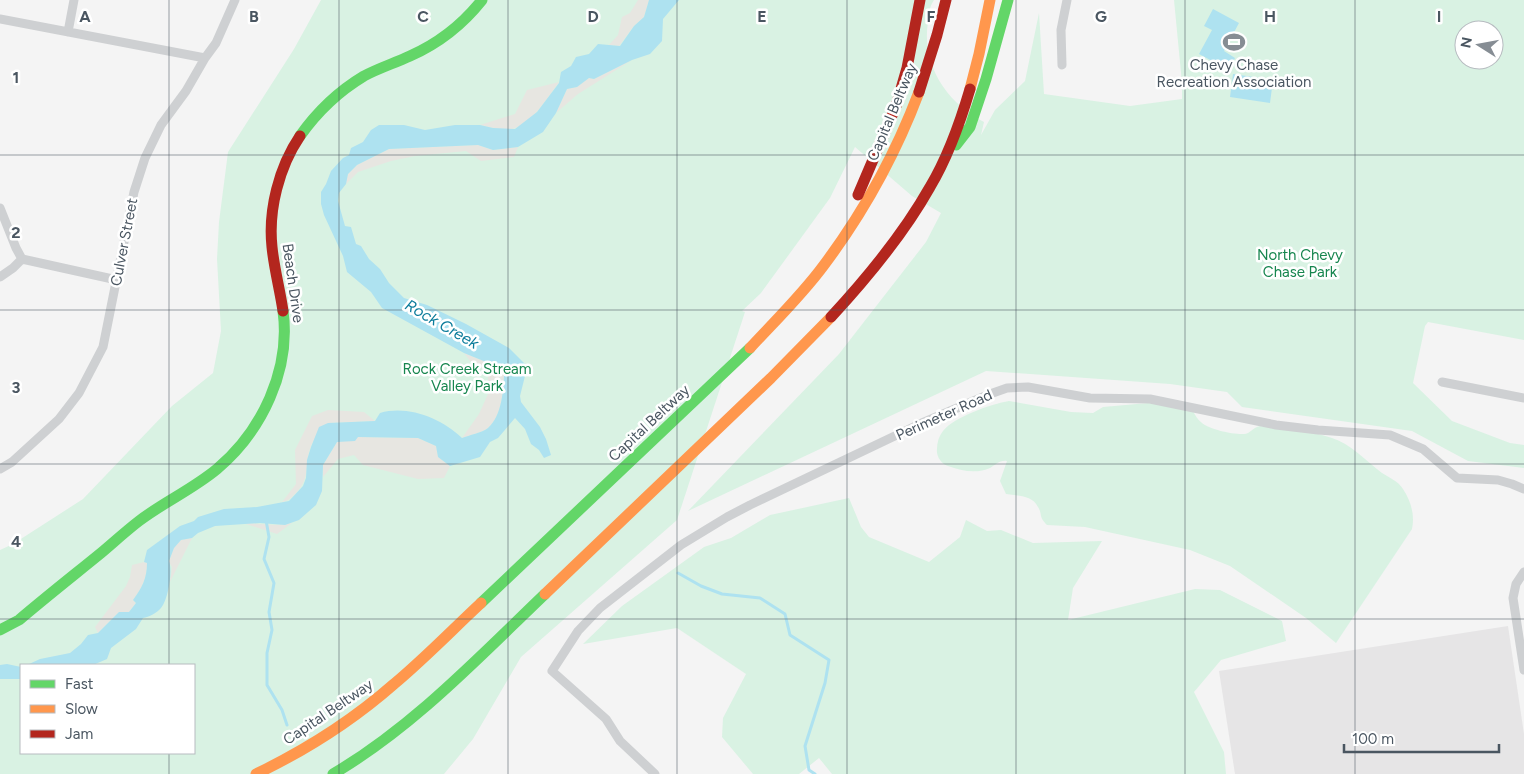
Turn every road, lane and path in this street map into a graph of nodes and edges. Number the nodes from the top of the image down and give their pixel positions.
1 (74, 0) edge
2 (235, 0) edge
3 (482, 0) edge
4 (920, 0) edge
5 (946, 0) edge
6 (990, 0) edge
7 (1008, 0) edge
8 (1067, 0) edge
9 (0, 19) edge
10 (68, 32) junction
11 (205, 58) junction
12 (1062, 65) dead end
13 (944, 160) junction
14 (0, 208) edge
15 (22, 259) junction
16 (824, 265) junction
17 (0, 277) edge
18 (117, 280) junction
19 (1442, 382) dead end
20 (1524, 398) edge
21 (0, 469) edge
22 (1524, 489) edge
23 (1524, 572) edge
24 (0, 630) edge
25 (1524, 670) edge
26 (256, 774) edge
27 (333, 774) edge
28 (655, 774) edge

1 - 10 street
2 - 11 street, Culver Street
3 - 24 main road, Beach Drive
4 - 16 main road
5 - 16 main road, Capital Beltway
6 - 13 main road
7 - 13 main road
8 - 12 street
9 - 10 street
10 - 11 street
11 - 18 street, Culver Street
13 - 27 main road
14 - 15 street
15 - 17 street
15 - 18 street
16 - 26 main road, Capital Beltway
18 - 21 street, Culver Street
19 - 20 street
22 - 28 street, Perimeter Road
23 - 25 street

